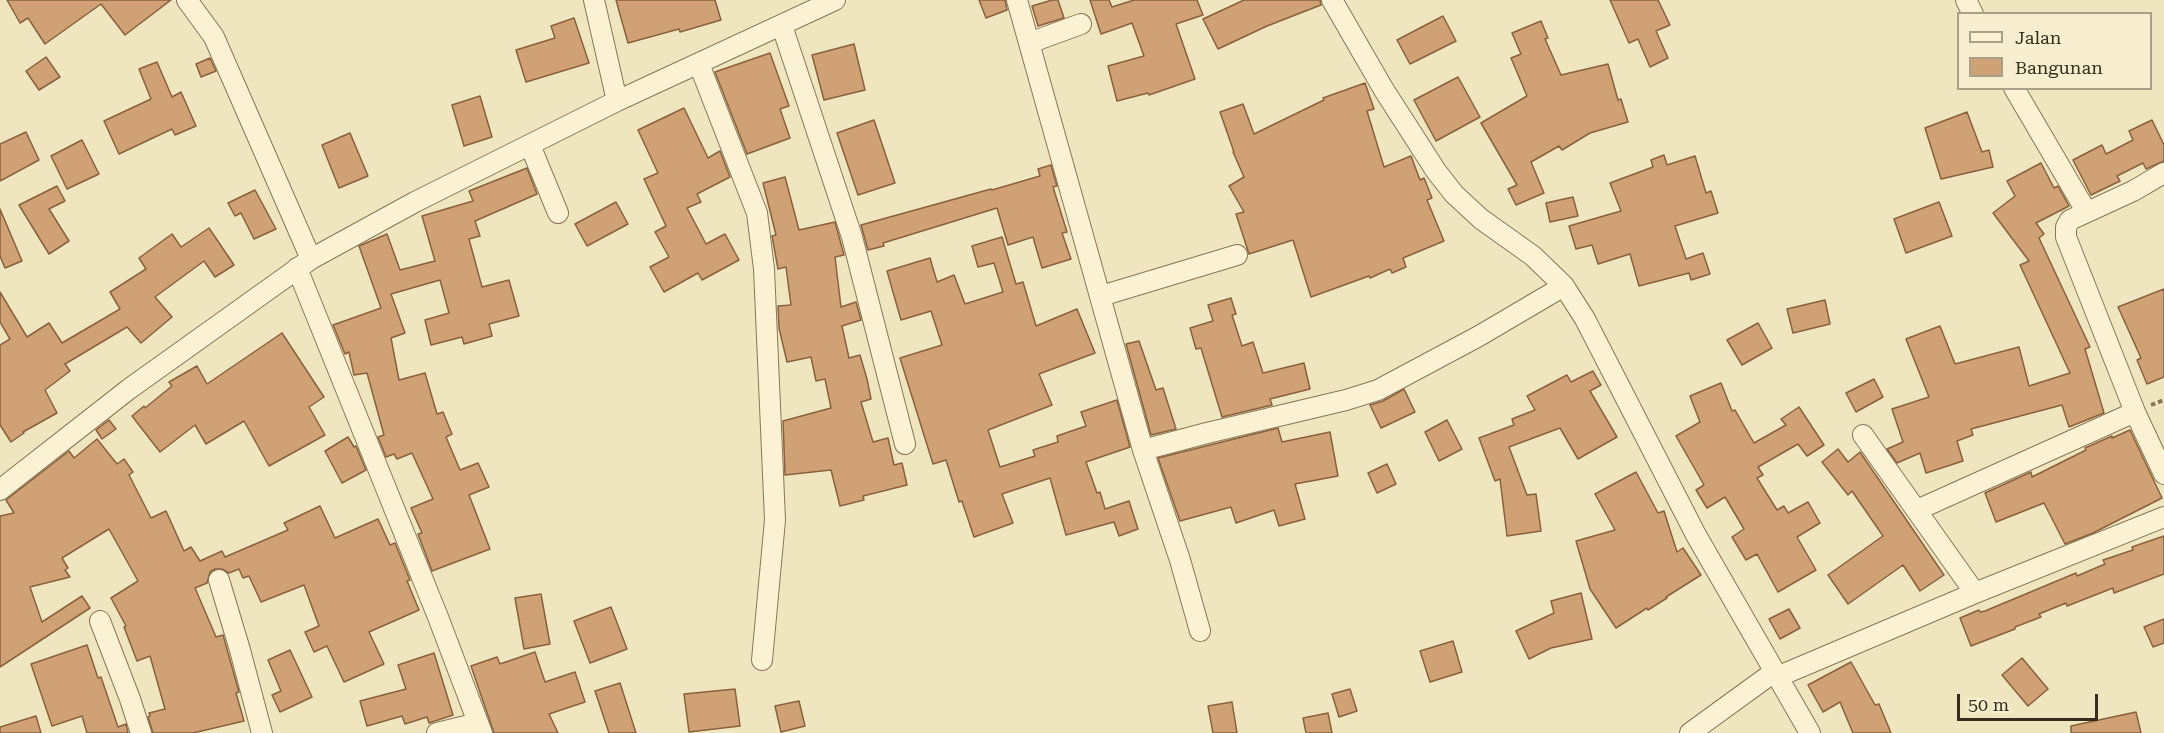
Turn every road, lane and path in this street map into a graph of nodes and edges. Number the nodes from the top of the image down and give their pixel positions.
1 (187, 0) edge
2 (594, 0) edge
3 (835, 0) edge
4 (1017, 0) edge
5 (1332, 0) edge
6 (1081, 24) dead end
7 (782, 26) junction
8 (1029, 43) junction
9 (699, 64) junction
10 (2015, 90) edge
11 (617, 100) junction
12 (530, 145) junction
13 (2164, 173) edge
14 (2086, 211) junction
15 (558, 213) dead end
16 (1237, 255) dead end
17 (304, 263) junction
18 (1564, 286) junction
19 (1101, 296) junction
20 (2135, 412) junction
21 (1863, 435) dead end
22 (905, 444) dead end
23 (1143, 450) junction
24 (2164, 474) edge
25 (0, 490) edge
26 (1917, 510) junction
27 (2164, 516) edge
28 (219, 580) dead end
29 (1975, 593) junction
30 (100, 621) dead end
31 (1200, 631) dead end
32 (762, 660) dead end
33 (1775, 674) junction
34 (480, 728) edge
35 (141, 733) edge
36 (262, 733) edge
37 (437, 733) edge
38 (1690, 733) edge
39 (1810, 733) edge

1 - 17 street
2 - 11 street
3 - 7 street
4 - 8 street
5 - 18 street
6 - 8 street
7 - 9 street
7 - 22 street
8 - 19 street
9 - 11 street
9 - 32 street
10 - 14 street
11 - 12 street
12 - 15 street
12 - 17 street
13 - 14 street
14 - 20 street
16 - 19 street
17 - 25 street
17 - 34 street
18 - 23 street
18 - 33 street
19 - 23 street
20 - 24 street
20 - 26 street
21 - 26 street
23 - 31 street
26 - 29 street
27 - 29 street
28 - 36 street
29 - 33 street
30 - 35 street
33 - 38 street
33 - 39 street
34 - 37 street

